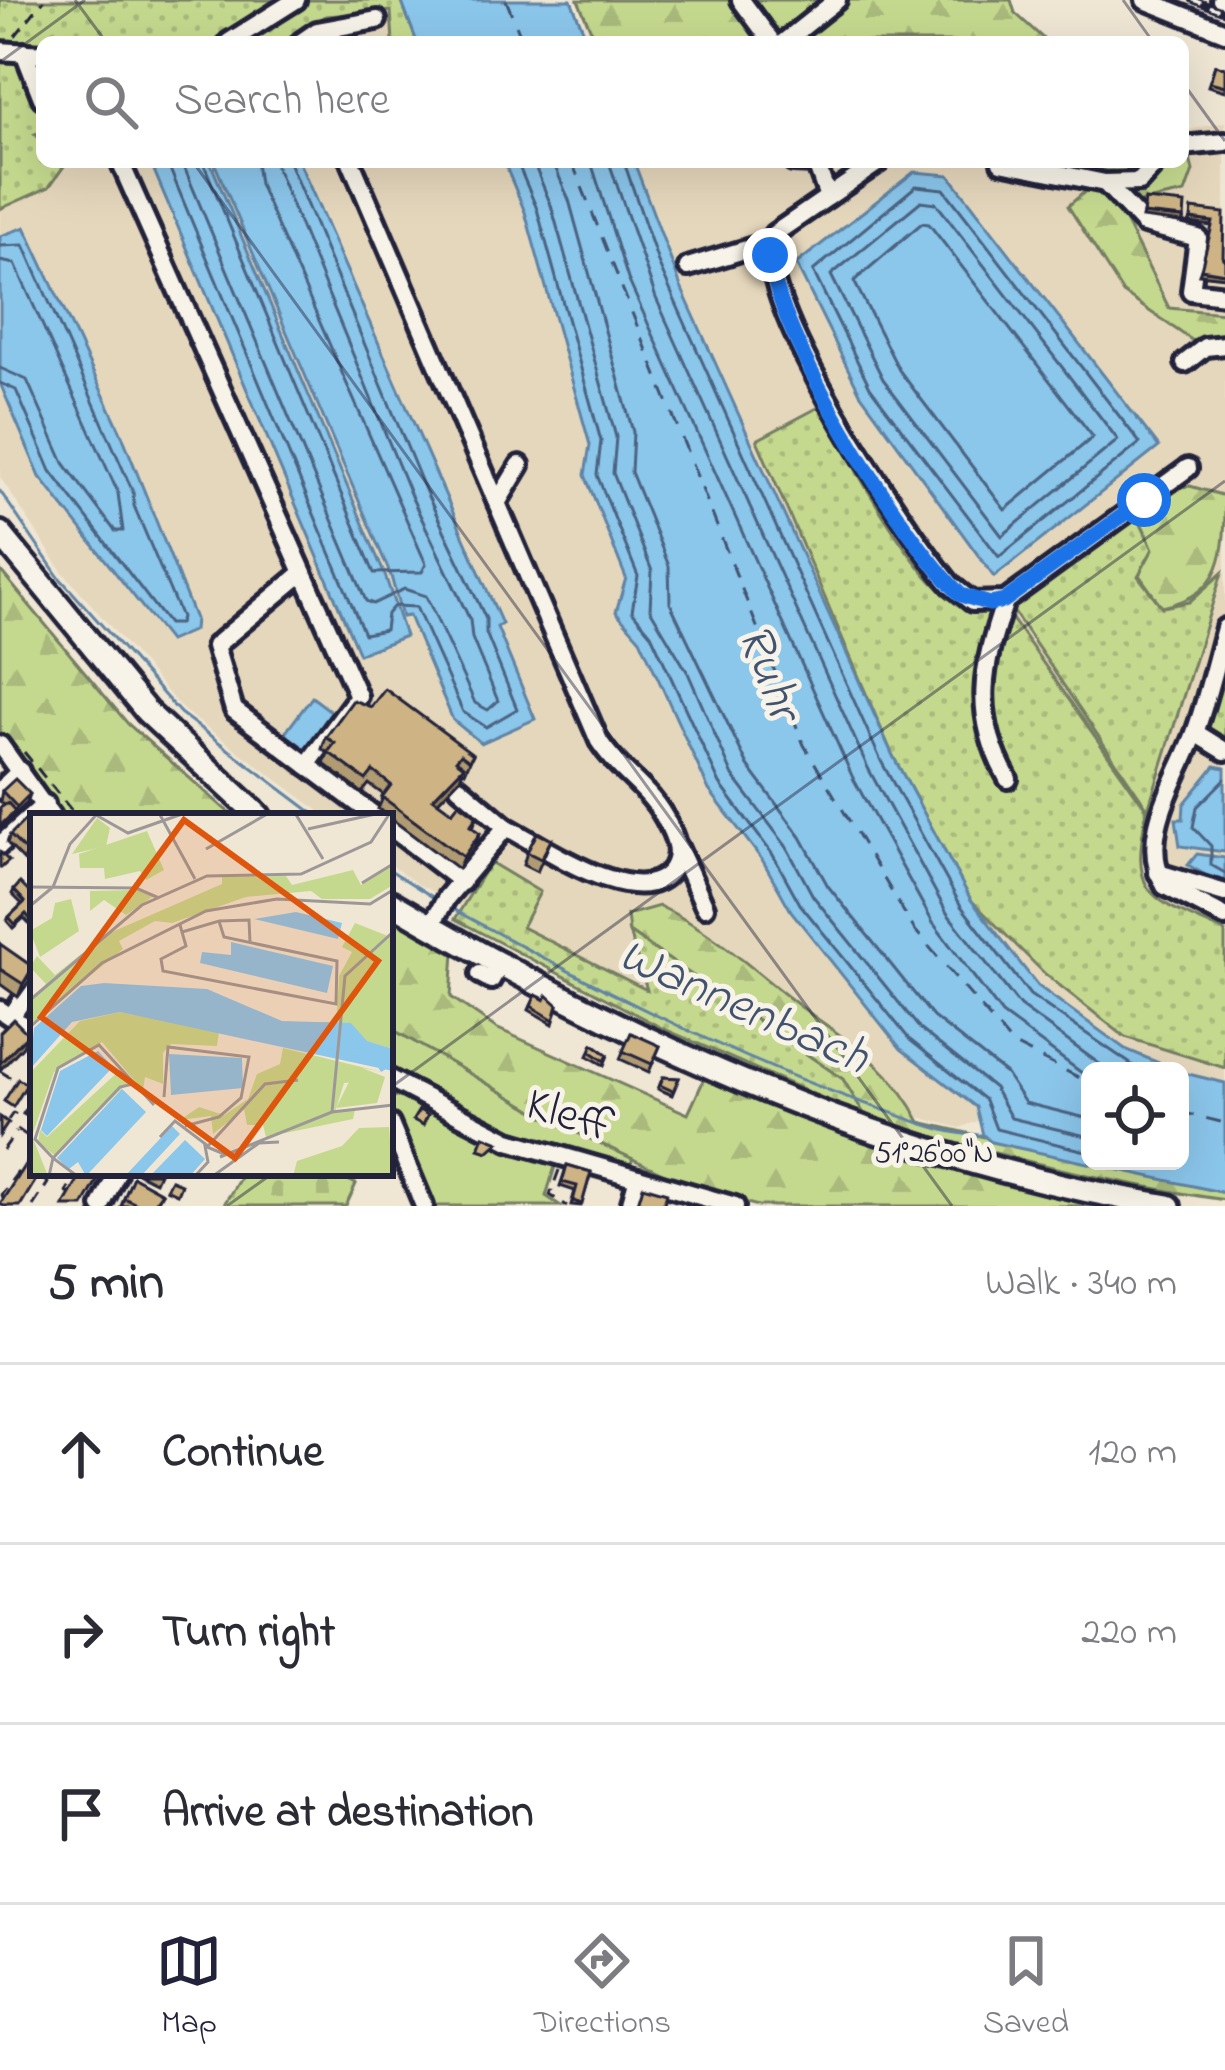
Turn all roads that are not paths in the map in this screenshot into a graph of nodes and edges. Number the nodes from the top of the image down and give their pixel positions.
1 (296, 0) edge
2 (741, 0) edge
3 (837, 0) edge
4 (1145, 0) edge
5 (376, 20) dead end
6 (1225, 32) edge
7 (238, 36) edge
8 (310, 36) edge
9 (768, 36) edge
10 (792, 36) edge
11 (1, 51) edge
12 (33, 53) edge
13 (1225, 142) edge
14 (1189, 145) edge
15 (122, 168) edge
16 (354, 168) edge
17 (818, 168) edge
18 (870, 168) edge
19 (1031, 168) edge
20 (1152, 168) edge
21 (1105, 183) junction
22 (828, 197) junction
23 (770, 242) junction
24 (688, 266) dead end
25 (1225, 296) edge
26 (1225, 345) edge
27 (1185, 363) dead end
28 (520, 465) dead end
29 (1188, 468) dead end
30 (496, 503) junction
31 (0, 533) edge
32 (301, 574) junction
33 (1004, 601) junction
34 (1225, 630) edge
35 (1196, 733) junction
36 (7, 743) edge
37 (1225, 752) edge
38 (307, 765) junction
39 (20, 771) junction
40 (1008, 778) dead end
41 (459, 787) edge
42 (0, 790) edge
43 (48, 810) edge
44 (256, 813) edge
45 (371, 813) edge
46 (30, 826) edge
47 (506, 826) junction
48 (393, 829) edge
49 (676, 844) junction
50 (3, 849) edge
51 (1158, 873) junction
52 (462, 882) junction
53 (1225, 893) edge
54 (393, 902) edge
55 (705, 907) dead end
56 (440, 909) junction
57 (1225, 917) edge
58 (502, 962) junction
59 (480, 974) dead end
60 (30, 975) edge
61 (5, 1013) edge
62 (30, 1030) edge
63 (393, 1081) edge
64 (393, 1131) edge
65 (638, 1178) junction
66 (424, 1206) edge
67 (630, 1206) edge
68 (734, 1206) edge
69 (1169, 1206) edge

1 - 7 street
2 - 9 street
3 - 10 street
4 - 6 street
5 - 8 street
11 - 12 street
13 - 14 street
15 - 32 street
16 - 30 street
17 - 22 street
18 - 22 street
19 - 21 street
20 - 21 street
21 - 25 street
22 - 23 street
23 - 24 street
23 - 33 street
26 - 27 street
28 - 30 street
29 - 33 street
30 - 49 street
31 - 44 main road
32 - 38 street
32 - 38 street
33 - 40 street
34 - 35 street
35 - 37 street
35 - 51 street
36 - 39 street
38 - 45 street
39 - 42 street
39 - 43 street
41 - 47 street
46 - 50 street
47 - 49 street
47 - 52 street
48 - 52 street
49 - 55 street
51 - 53 street
51 - 57 street
52 - 56 street
54 - 56 main road
56 - 58 main road
58 - 59 street
58 - 69 main road
60 - 61 street
61 - 62 street
63 - 65 street, Kleff
64 - 66 street
65 - 67 street
65 - 68 street, Kleff

